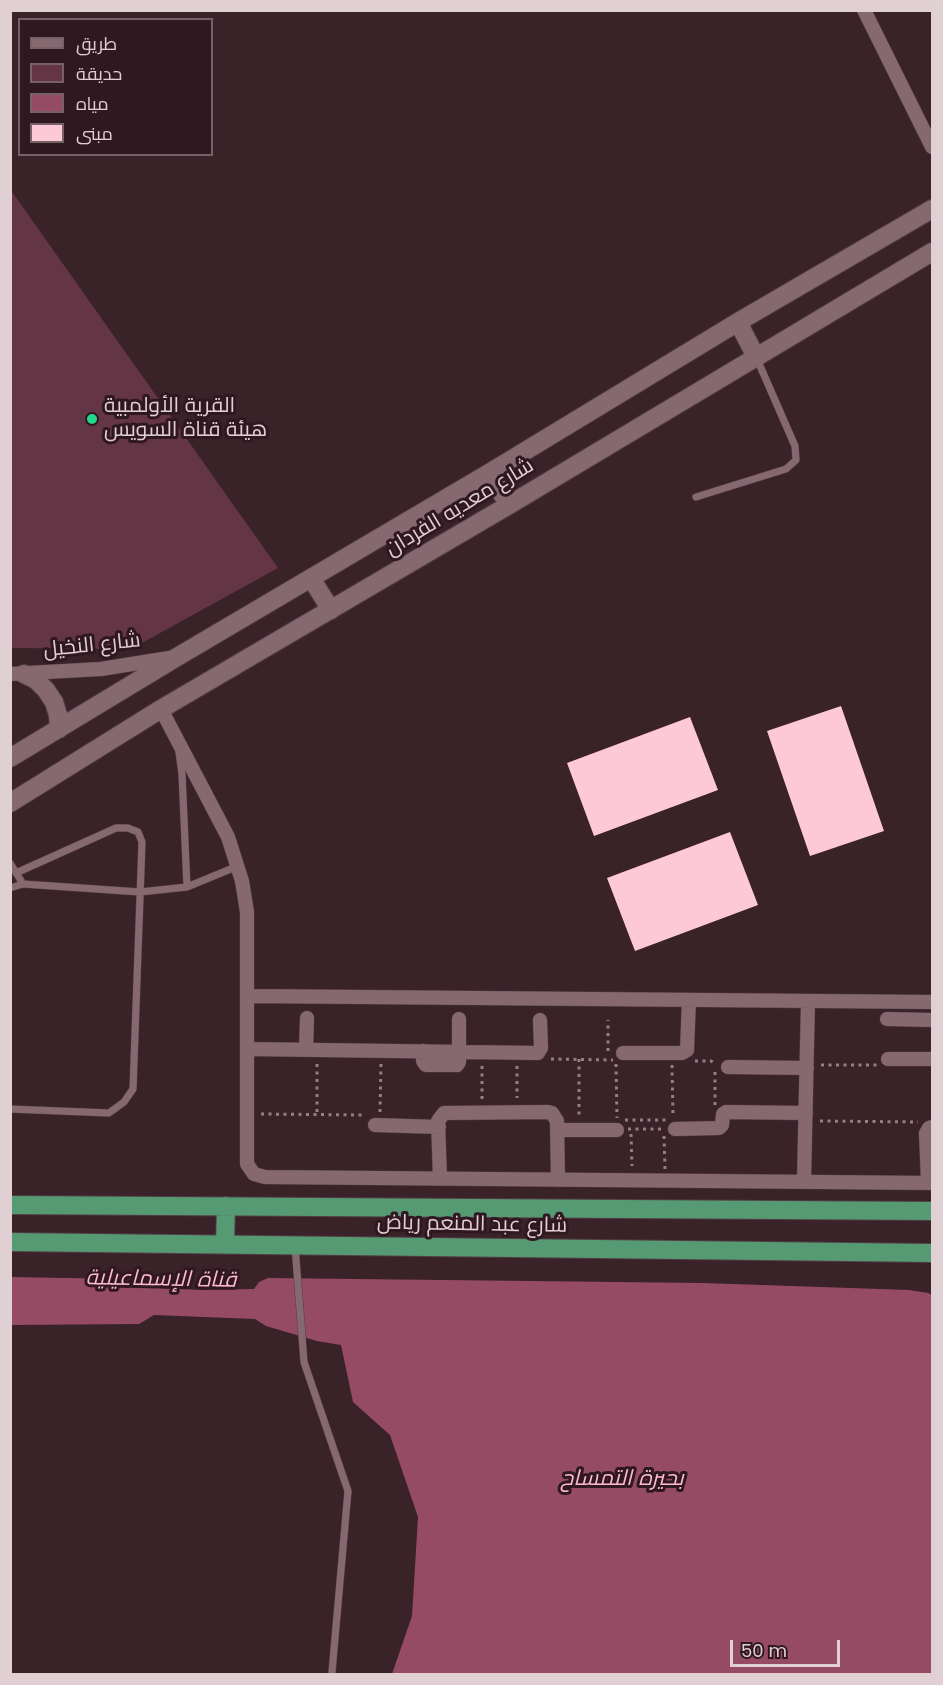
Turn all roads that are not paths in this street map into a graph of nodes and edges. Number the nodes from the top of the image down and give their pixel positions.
1 (864, 10) edge
2 (933, 147) edge
3 (933, 209) edge
4 (933, 252) edge
5 (738, 322) junction
6 (756, 357) junction
7 (489, 473) junction
8 (696, 497) dead end
9 (508, 505) junction
10 (311, 578) junction
11 (331, 610) junction
12 (177, 657) junction
13 (17, 674) edge
14 (161, 709) junction
15 (59, 729) junction
16 (176, 735) junction
17 (10, 758) edge
18 (10, 803) edge
19 (10, 863) edge
20 (238, 866) junction
21 (16, 873) junction
22 (23, 884) junction
23 (187, 887) junction
24 (10, 888) edge
25 (140, 892) junction
26 (248, 996) junction
27 (689, 1000) junction
28 (808, 1001) junction
29 (933, 1002) edge
30 (307, 1018) dead end
31 (459, 1019) dead end
32 (887, 1019) dead end
33 (540, 1020) dead end
34 (933, 1020) edge
35 (248, 1049) junction
36 (312, 1050) junction
37 (459, 1052) junction
38 (619, 1056) road end
39 (933, 1059) edge
40 (888, 1062) road end
41 (807, 1066) junction
42 (728, 1067) dead end
43 (10, 1109) edge
44 (806, 1116) junction
45 (375, 1119) road end
46 (439, 1126) junction
47 (557, 1126) junction
48 (931, 1127) edge
49 (624, 1129) road end
50 (669, 1129) road end
51 (440, 1179) junction
52 (558, 1180) junction
53 (804, 1182) junction
54 (930, 1182) edge
55 (10, 1204) edge
56 (226, 1206) junction
57 (933, 1211) edge
58 (10, 1242) edge
59 (225, 1245) junction
60 (295, 1246) junction
61 (933, 1252) edge
62 (332, 1672) dead end

1 - 2 street
3 - 5 street, شارع معديه الفردان
4 - 6 street, شارع معديه الفردان
5 - 6 street
5 - 7 street, شارع معديه الفردان
6 - 8 lane
6 - 9 street, شارع معديه الفردان
7 - 9 street
7 - 10 street, شارع معديه الفردان
9 - 11 street, شارع معديه الفردان
10 - 11 street
10 - 12 street, شارع معديه الفردان
11 - 14 street, شارع معديه الفردان
12 - 13 street, شارع النخيل
12 - 15 street, شارع معديه الفردان
13 - 15 street
14 - 16 street
14 - 18 street, شارع معديه الفردان
15 - 17 street, شارع معديه الفردان
16 - 20 street
16 - 23 lane
19 - 21 lane
20 - 23 lane
20 - 26 street
21 - 22 lane
21 - 25 lane
22 - 24 lane
22 - 25 lane
23 - 25 lane
25 - 43 lane
26 - 27 street
26 - 35 street
27 - 28 street
27 - 38 street
28 - 29 street
28 - 41 street
30 - 36 street
31 - 37 street
32 - 34 street
33 - 37 street
35 - 36 street
35 - 51 street
36 - 37 street
39 - 40 street
41 - 42 street
41 - 44 street
44 - 50 street
44 - 53 street
45 - 46 street
46 - 47 street
46 - 51 street
47 - 49 street
47 - 52 street
48 - 54 street
51 - 52 street
52 - 53 street
53 - 54 street
55 - 56 highway, شارع عبد المنعم رياض
56 - 57 highway, شارع عبد المنعم رياض
56 - 59 highway
58 - 59 highway, شارع عبد المنعم رياض
59 - 60 highway, شارع عبد المنعم رياض
60 - 61 highway, شارع عبد المنعم رياض
60 - 62 lane

